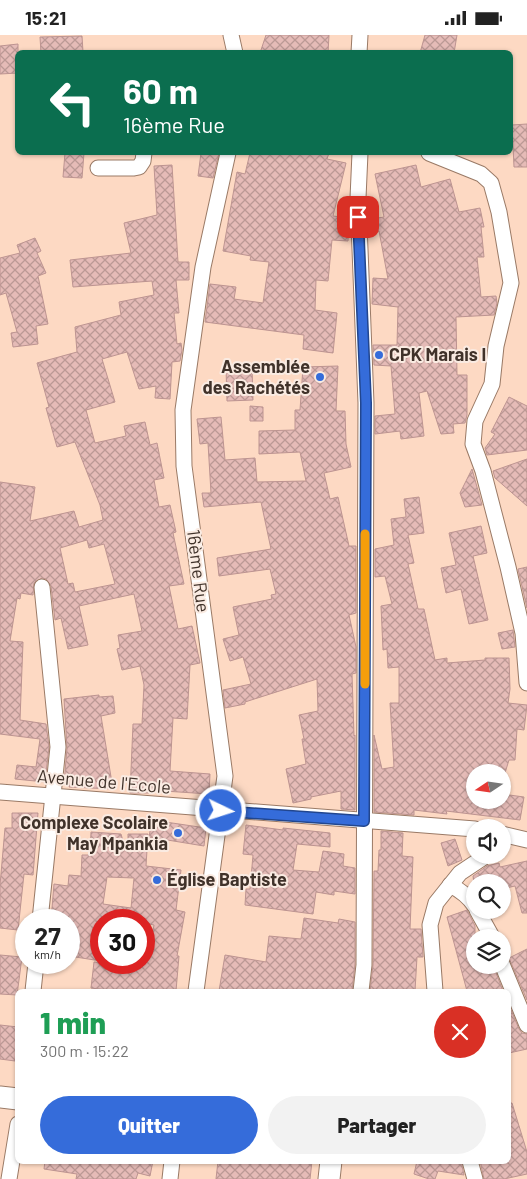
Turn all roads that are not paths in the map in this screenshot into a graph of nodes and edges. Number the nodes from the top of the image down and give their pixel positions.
1 (231, 35) edge
2 (360, 35) edge
3 (234, 50) edge
4 (359, 50) edge
5 (144, 155) edge
6 (228, 155) edge
7 (360, 155) edge
8 (434, 155) edge
9 (98, 168) dead end
10 (42, 587) dead end
11 (527, 683) edge
12 (0, 792) edge
13 (54, 798) junction
14 (221, 811) junction
15 (364, 821) junction
16 (466, 828) edge
17 (511, 836) edge
18 (527, 840) edge
19 (474, 864) edge
20 (450, 885) junction
21 (466, 896) edge
22 (41, 909) edge
23 (35, 974) edge
24 (506, 974) edge
25 (33, 989) edge
26 (196, 989) edge
27 (361, 989) edge
28 (434, 989) edge
29 (527, 1025) edge
30 (0, 1097) edge
31 (15, 1099) edge
32 (15, 1142) edge
33 (172, 1164) edge
34 (331, 1164) edge
35 (471, 1164) edge
36 (9, 1179) edge
37 (170, 1179) edge
38 (329, 1179) edge
39 (475, 1179) edge

1 - 3 street
2 - 4 street
5 - 9 street
6 - 14 street, 16ème Rue
7 - 15 street
8 - 11 street
10 - 13 street
12 - 13 street, Avenue de l'Ecole
13 - 14 street, Avenue de l'Ecole
13 - 22 street
14 - 15 street, Avenue de l'Ecole
14 - 26 street, 16ème Rue
15 - 16 street, Avenue de l'Ecole
15 - 27 street
17 - 18 street
19 - 20 street
20 - 21 street
20 - 28 street
23 - 25 street
24 - 29 street
30 - 31 street
32 - 36 street
33 - 37 street
34 - 38 street
35 - 39 street

